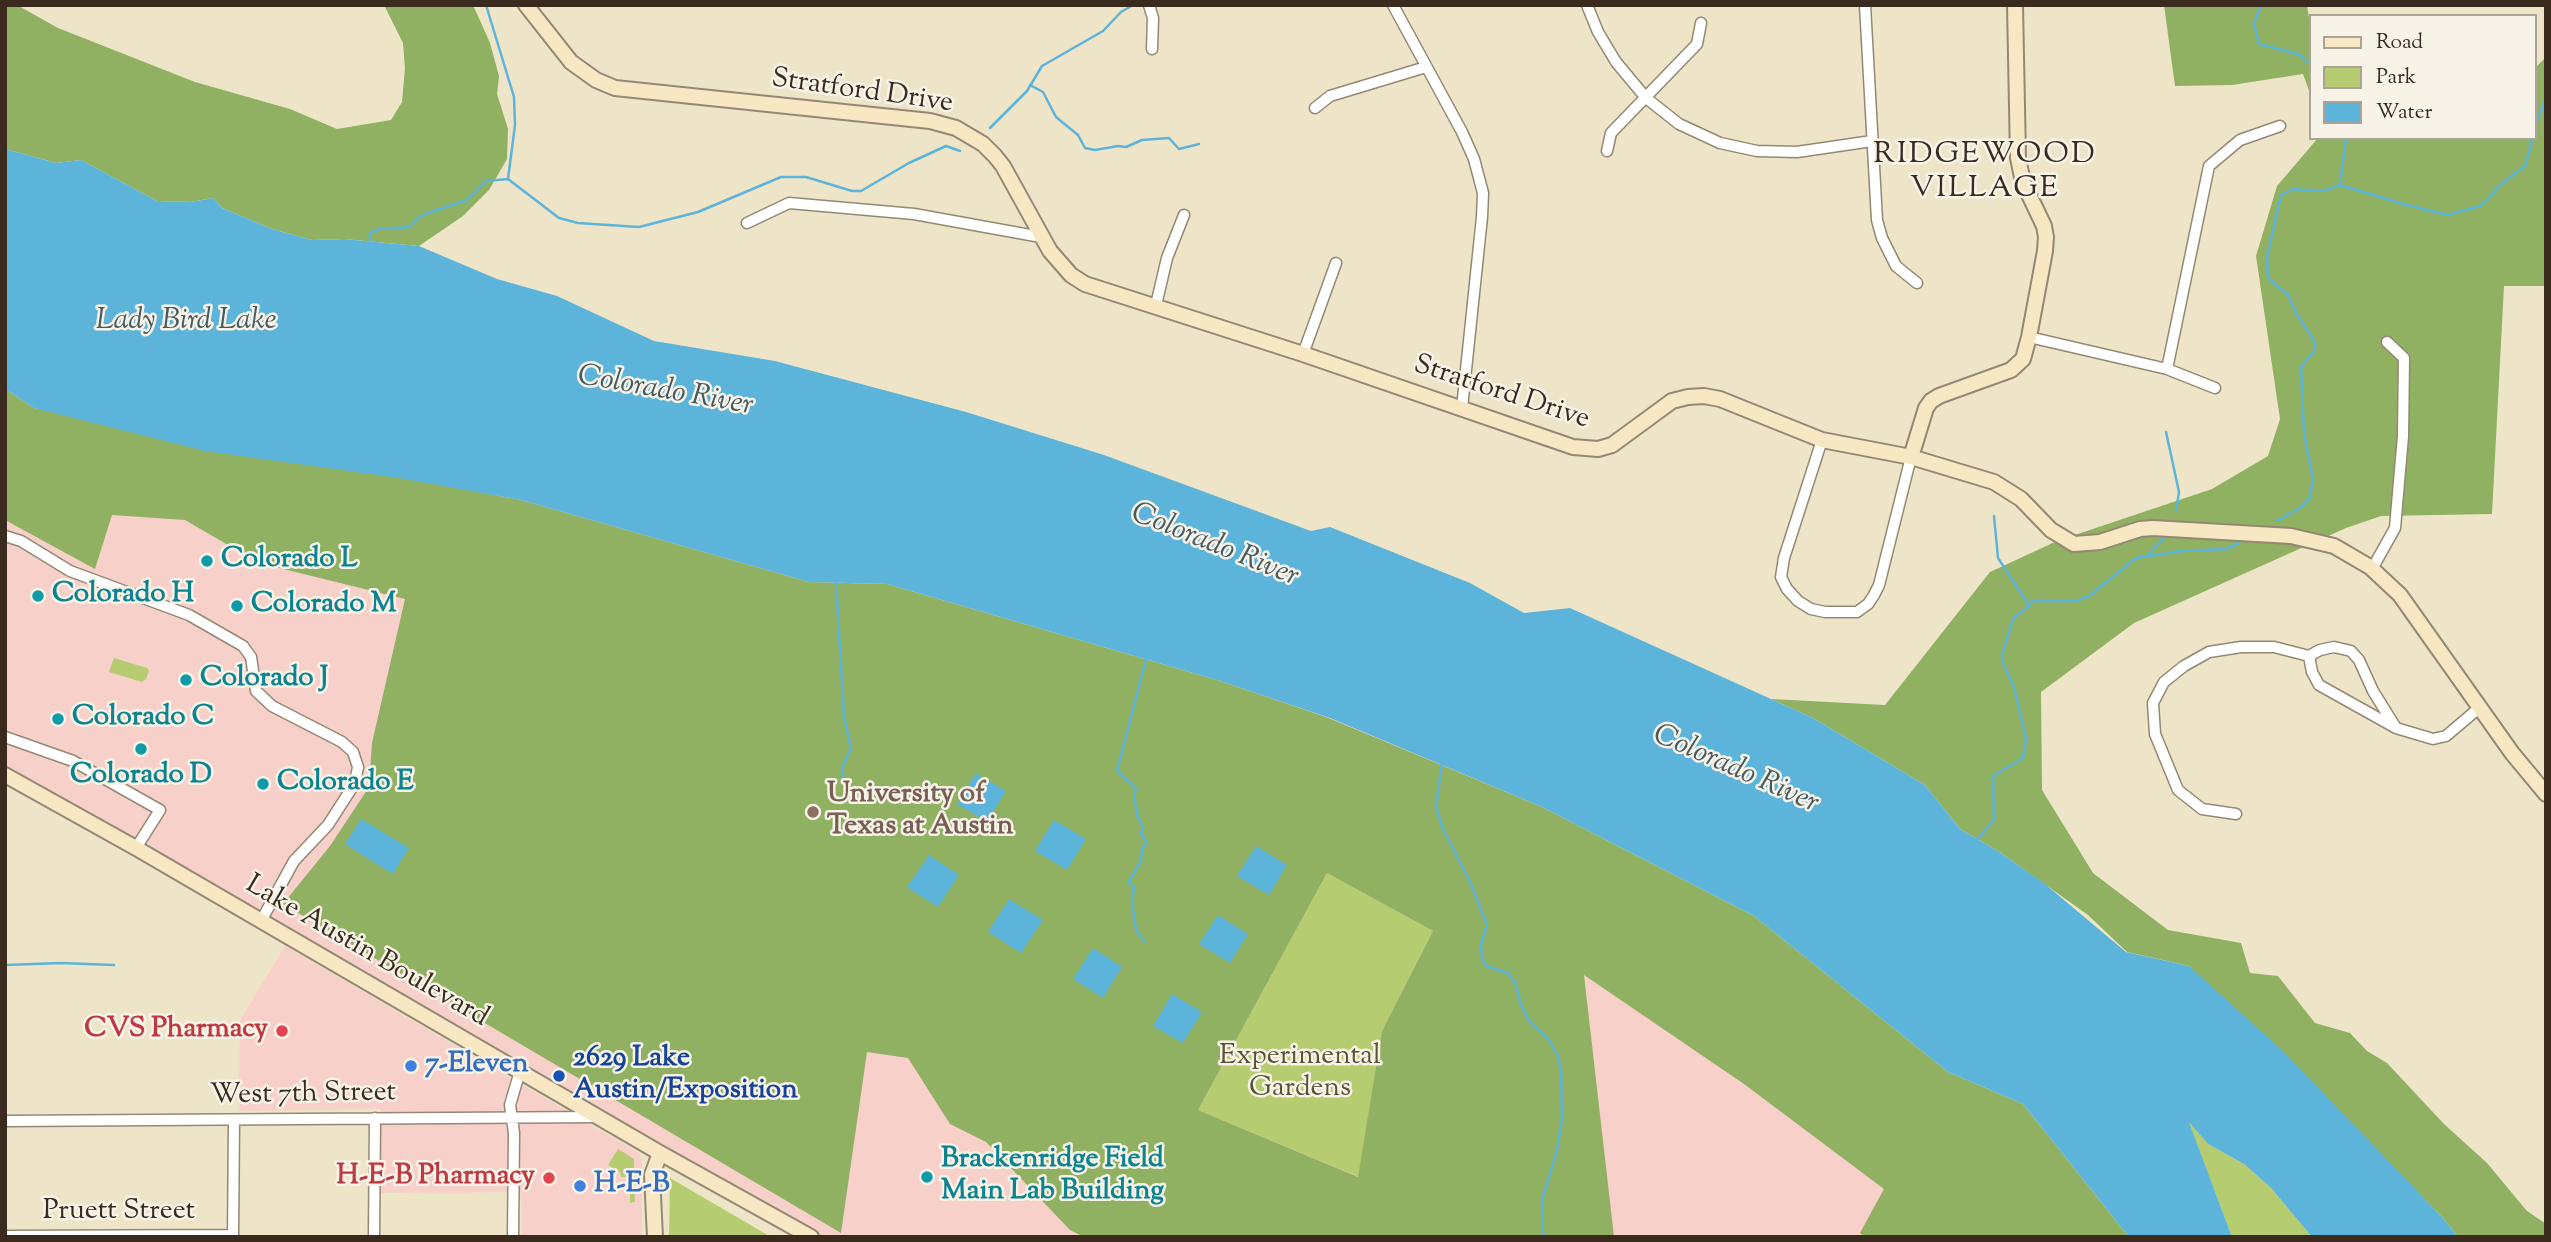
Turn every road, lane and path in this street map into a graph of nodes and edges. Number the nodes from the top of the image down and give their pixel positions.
1 (526, 5) edge
2 (1149, 5) edge
3 (1393, 5) edge
4 (1587, 5) edge
5 (1865, 5) edge
6 (2015, 5) edge
7 (1701, 23) dead end
8 (1152, 49) dead end
9 (1426, 67) junction
10 (1646, 98) junction
11 (1315, 108) dead end
12 (2280, 126) dead end
13 (1872, 141) junction
14 (1607, 151) dead end
15 (1184, 215) dead end
16 (747, 223) dead end
17 (1041, 237) junction
18 (1336, 263) dead end
19 (1917, 283) dead end
20 (1156, 306) junction
21 (2029, 337) junction
22 (2387, 342) dead end
23 (1303, 354) junction
24 (2166, 369) junction
25 (2215, 388) dead end
26 (1462, 408) junction
27 (1822, 440) junction
28 (1911, 457) junction
29 (5, 536) edge
30 (2372, 569) junction
31 (2309, 656) junction
32 (2479, 708) junction
33 (2396, 728) junction
34 (5, 737) edge
35 (5, 775) edge
36 (2546, 794) edge
37 (2236, 814) dead end
38 (136, 848) junction
39 (261, 921) junction
40 (520, 1071) junction
41 (513, 1117) junction
42 (602, 1117) junction
43 (375, 1118) junction
44 (233, 1120) junction
45 (5, 1121) edge
46 (660, 1153) junction
47 (5, 1236) edge
48 (233, 1236) edge
49 (374, 1237) edge
50 (513, 1237) edge
51 (656, 1237) edge
52 (811, 1237) edge

1 - 17 street, Stratford Drive
2 - 8 street
3 - 9 street
4 - 10 street
5 - 13 street
6 - 21 street
7 - 10 street
9 - 11 street
9 - 26 street
10 - 13 street
10 - 14 street
12 - 24 street
13 - 19 street
15 - 20 street
16 - 17 street
17 - 20 street, Stratford Drive
18 - 23 street
20 - 23 street, Stratford Drive
21 - 24 street
21 - 28 street
22 - 30 street
23 - 26 street, Stratford Drive
24 - 25 street
26 - 27 street, Stratford Drive
27 - 28 street, Stratford Drive
27 - 28 street
28 - 30 street, Stratford Drive
29 - 39 street
30 - 32 street, Stratford Drive
31 - 33 street
31 - 33 street
31 - 37 street
32 - 33 street
32 - 36 street, Stratford Drive
34 - 38 street
35 - 38 street, Lake Austin Boulevard
38 - 39 street, Lake Austin Boulevard
39 - 40 street, Lake Austin Boulevard
40 - 41 street
40 - 42 street, Lake Austin Boulevard
41 - 42 street, West 7th Street
41 - 43 street, West 7th Street
41 - 50 street
42 - 46 street, Lake Austin Boulevard
43 - 44 street, West 7th Street
43 - 49 street
44 - 45 street, West 7th Street
44 - 48 street
46 - 51 street
46 - 52 street, Lake Austin Boulevard
47 - 48 street, Pruett Street

